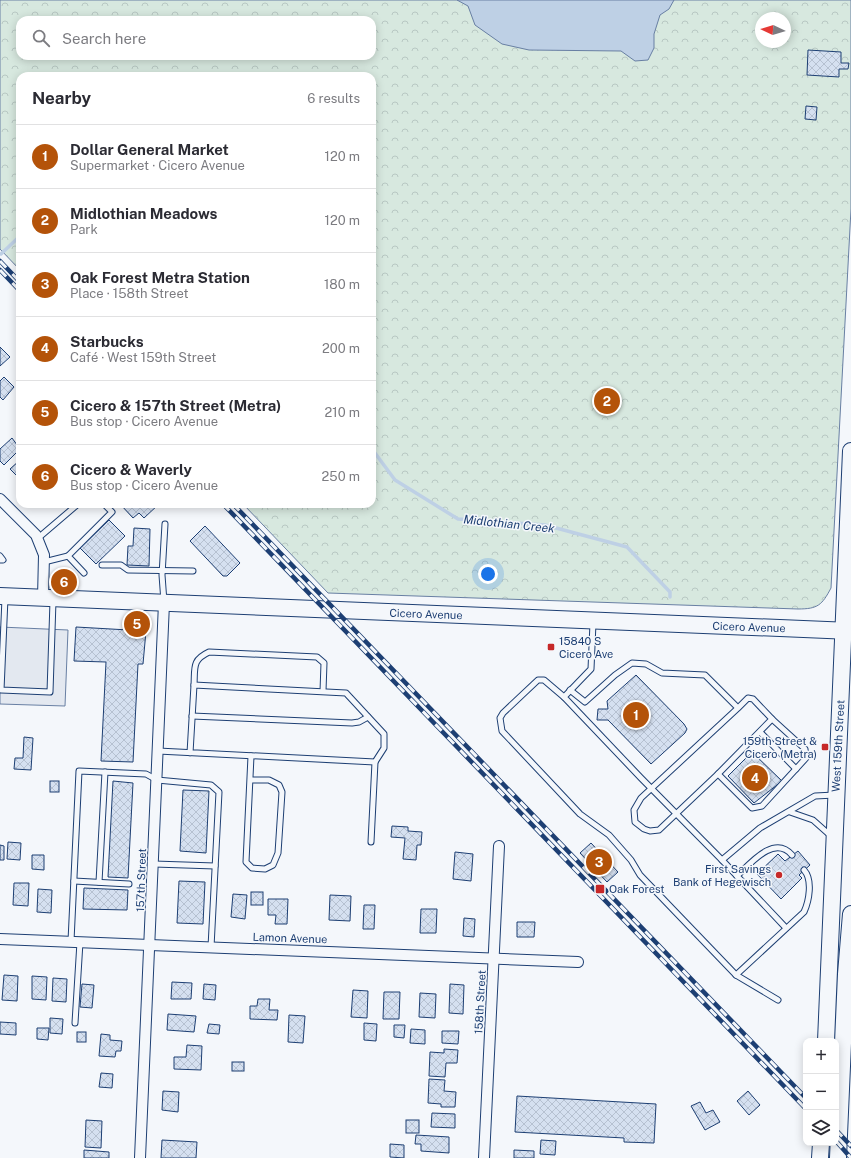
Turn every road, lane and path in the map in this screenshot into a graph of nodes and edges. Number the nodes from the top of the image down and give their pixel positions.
1 (851, 451) edge
2 (0, 499) edge
3 (73, 508) edge
4 (108, 508) edge
5 (165, 524) dead end
6 (37, 539) junction
7 (0, 556) edge
8 (68, 556) junction
9 (0, 560) edge
10 (44, 562) junction
11 (102, 565) dead end
12 (162, 569) junction
13 (193, 571) dead end
14 (84, 573) dead end
15 (3, 596) edge
16 (48, 598) junction
17 (164, 603) junction
18 (593, 621) junction
19 (847, 631) edge
20 (194, 685) junction
21 (570, 690) junction
22 (323, 692) junction
23 (564, 697) junction
24 (738, 708) junction
25 (192, 716) junction
26 (368, 717) junction
27 (772, 718) junction
28 (760, 732) junction
29 (158, 751) junction
30 (190, 753) junction
31 (251, 756) junction
32 (375, 762) junction
33 (796, 769) junction
34 (105, 772) junction
35 (718, 774) junction
36 (157, 780) junction
37 (250, 780) junction
38 (650, 788) junction
39 (836, 796) junction
40 (790, 812) junction
41 (676, 814) junction
42 (833, 838) junction
43 (371, 842) dead end
44 (499, 846) dead end
45 (792, 855) dead end
46 (722, 860) junction
47 (154, 864) junction
48 (215, 866) junction
49 (804, 870) dead end
50 (737, 876) junction
51 (74, 881) junction
52 (99, 882) junction
53 (129, 884) dead end
54 (851, 914) edge
55 (786, 928) junction
56 (0, 939) edge
57 (76, 942) junction
58 (151, 945) junction
59 (211, 947) junction
60 (494, 958) junction
61 (578, 962) dead end
62 (736, 975) junction
63 (778, 1000) dead end
64 (74, 1022) dead end
65 (826, 1038) edge
66 (821, 1146) edge
67 (140, 1158) edge
68 (484, 1158) edge
69 (820, 1158) edge
70 (838, 1158) edge

1 - 19 main road, West 159th Street
2 - 6 street
3 - 6 lane
4 - 8 lane
5 - 12 lane
6 - 10 street
7 - 9 lane
8 - 10 lane
8 - 14 lane
10 - 16 street
11 - 12 lane
12 - 13 lane
12 - 17 lane
15 - 16 main road, Cicero Avenue
15 - 16 lane
16 - 17 main road, Cicero Avenue
17 - 18 main road, Cicero Avenue
17 - 29 street, 157th Street
18 - 19 main road, Cicero Avenue
18 - 21 lane
19 - 39 main road, West 159th Street
20 - 22 lane
20 - 22 lane
20 - 25 lane
21 - 23 lane
21 - 24 lane
22 - 26 lane
23 - 38 lane
23 - 62 lane
24 - 27 lane
24 - 38 lane
25 - 26 lane
25 - 30 lane
26 - 32 lane
27 - 28 lane
27 - 33 lane
28 - 33 lane
28 - 35 lane
29 - 30 lane
29 - 36 street, 157th Street
30 - 31 lane
31 - 32 lane
31 - 37 lane
32 - 43 lane
33 - 35 lane
34 - 36 lane
34 - 51 lane
34 - 52 lane
35 - 41 lane
36 - 47 street, 157th Street
36 - 48 lane
37 - 37 lane
38 - 41 lane
38 - 41 lane
39 - 40 lane
39 - 42 main road, West 159th Street
40 - 42 lane
40 - 46 lane
41 - 46 lane
42 - 65 main road, West 159th Street
44 - 60 street, 158th Street
45 - 50 lane
46 - 50 lane
47 - 48 lane
47 - 58 street, 157th Street
48 - 59 lane
49 - 55 lane
50 - 55 lane
51 - 52 lane
51 - 57 lane
52 - 53 lane
54 - 70 main road
55 - 62 lane
56 - 57 street, Lamon Avenue
57 - 58 street, Lamon Avenue
57 - 64 lane
58 - 59 street, Lamon Avenue
58 - 67 street, 157th Street
59 - 60 street, Lamon Avenue
60 - 61 street, Lamon Avenue
60 - 68 street, 158th Street
62 - 63 lane
66 - 69 main road

